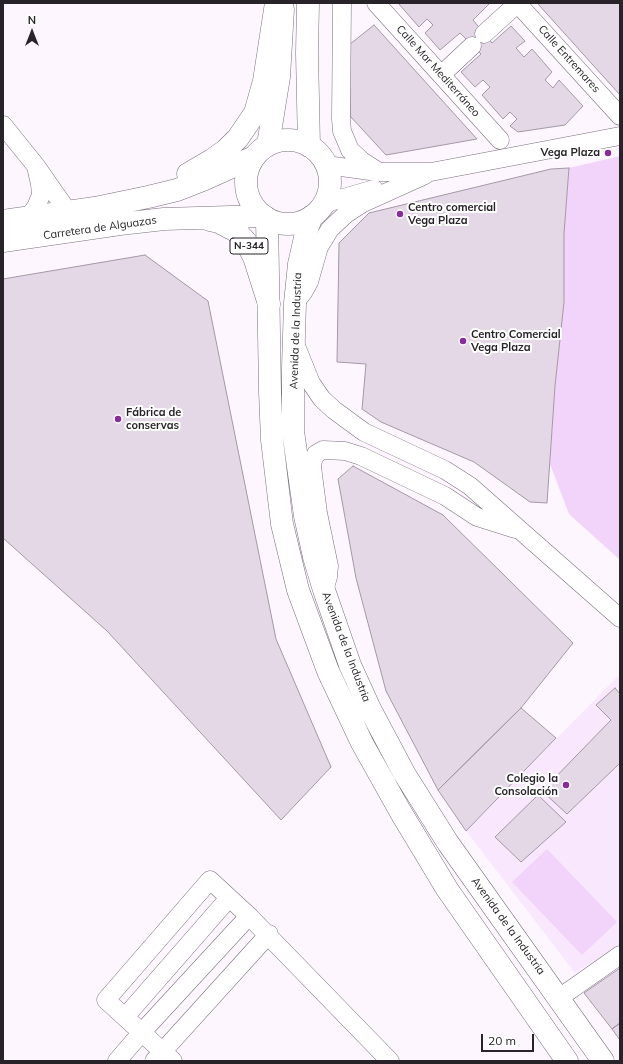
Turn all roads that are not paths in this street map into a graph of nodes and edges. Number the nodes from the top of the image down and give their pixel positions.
1 (276, 3) edge
2 (284, 3) edge
3 (308, 3) edge
4 (342, 3) edge
5 (376, 3) edge
6 (517, 3) edge
7 (441, 74) junction
8 (620, 116) edge
9 (3, 125) edge
10 (620, 136) edge
11 (500, 140) dead end
12 (309, 146) junction
13 (261, 151) junction
14 (326, 165) junction
15 (36, 166) junction
16 (378, 172) junction
17 (432, 172) junction
18 (148, 197) junction
19 (318, 210) junction
20 (68, 212) junction
21 (29, 217) junction
22 (197, 217) junction
23 (265, 217) junction
24 (3, 221) edge
25 (80, 230) junction
26 (3, 241) edge
27 (295, 303) junction
28 (269, 304) junction
29 (294, 341) junction
30 (386, 442) junction
31 (403, 450) junction
32 (376, 463) junction
33 (393, 472) junction
34 (493, 506) junction
35 (477, 517) junction
36 (521, 531) junction
37 (324, 590) junction
38 (620, 618) edge
39 (229, 898) junction
40 (249, 916) junction
41 (269, 934) junction
42 (620, 955) edge
43 (559, 998) junction
44 (125, 1017) junction
45 (142, 1032) junction
46 (163, 1058) edge
47 (117, 1061) edge
48 (390, 1061) edge
49 (567, 1061) edge
50 (603, 1061) edge

1 - 18 main road
2 - 13 main road
3 - 12 main road
4 - 16 street
5 - 7 street, Calle Mar Mediterráneo
6 - 7 street
6 - 8 street, Calle Entremares
7 - 11 street, Calle Mar Mediterráneo
9 - 15 street
10 - 17 street
12 - 13 main road
12 - 14 main road
13 - 18 main road
13 - 23 main road
14 - 16 street
14 - 19 main road
15 - 20 street
15 - 21 street
16 - 17 street
17 - 19 street
17 - 27 street
18 - 20 main road
19 - 23 main road
19 - 27 main road, Avenida de la Industria
20 - 21 main road
20 - 25 street
21 - 24 main road
22 - 23 main road
22 - 25 main road, Carretera de Alguazas / N-344
22 - 28 main road, N-344
23 - 28 main road, Avenida de la Industria
25 - 26 main road, Carretera de Alguazas / N-344
27 - 29 main road, Avenida de la Industria
28 - 49 main road, Avenida de la Industria
29 - 30 street
29 - 37 main road, Avenida de la Industria
30 - 31 street
30 - 32 street
31 - 33 street
31 - 34 street
32 - 33 street
32 - 37 street
33 - 35 street
34 - 35 street
34 - 36 street
35 - 36 street
36 - 38 street
37 - 43 main road, Avenida de la Industria
39 - 40 street
39 - 44 street
39 - 44 street
40 - 41 street
40 - 45 street
41 - 46 street
41 - 48 street
42 - 43 street
43 - 50 main road, Avenida de la Industria
44 - 45 street
45 - 46 street
45 - 47 street

